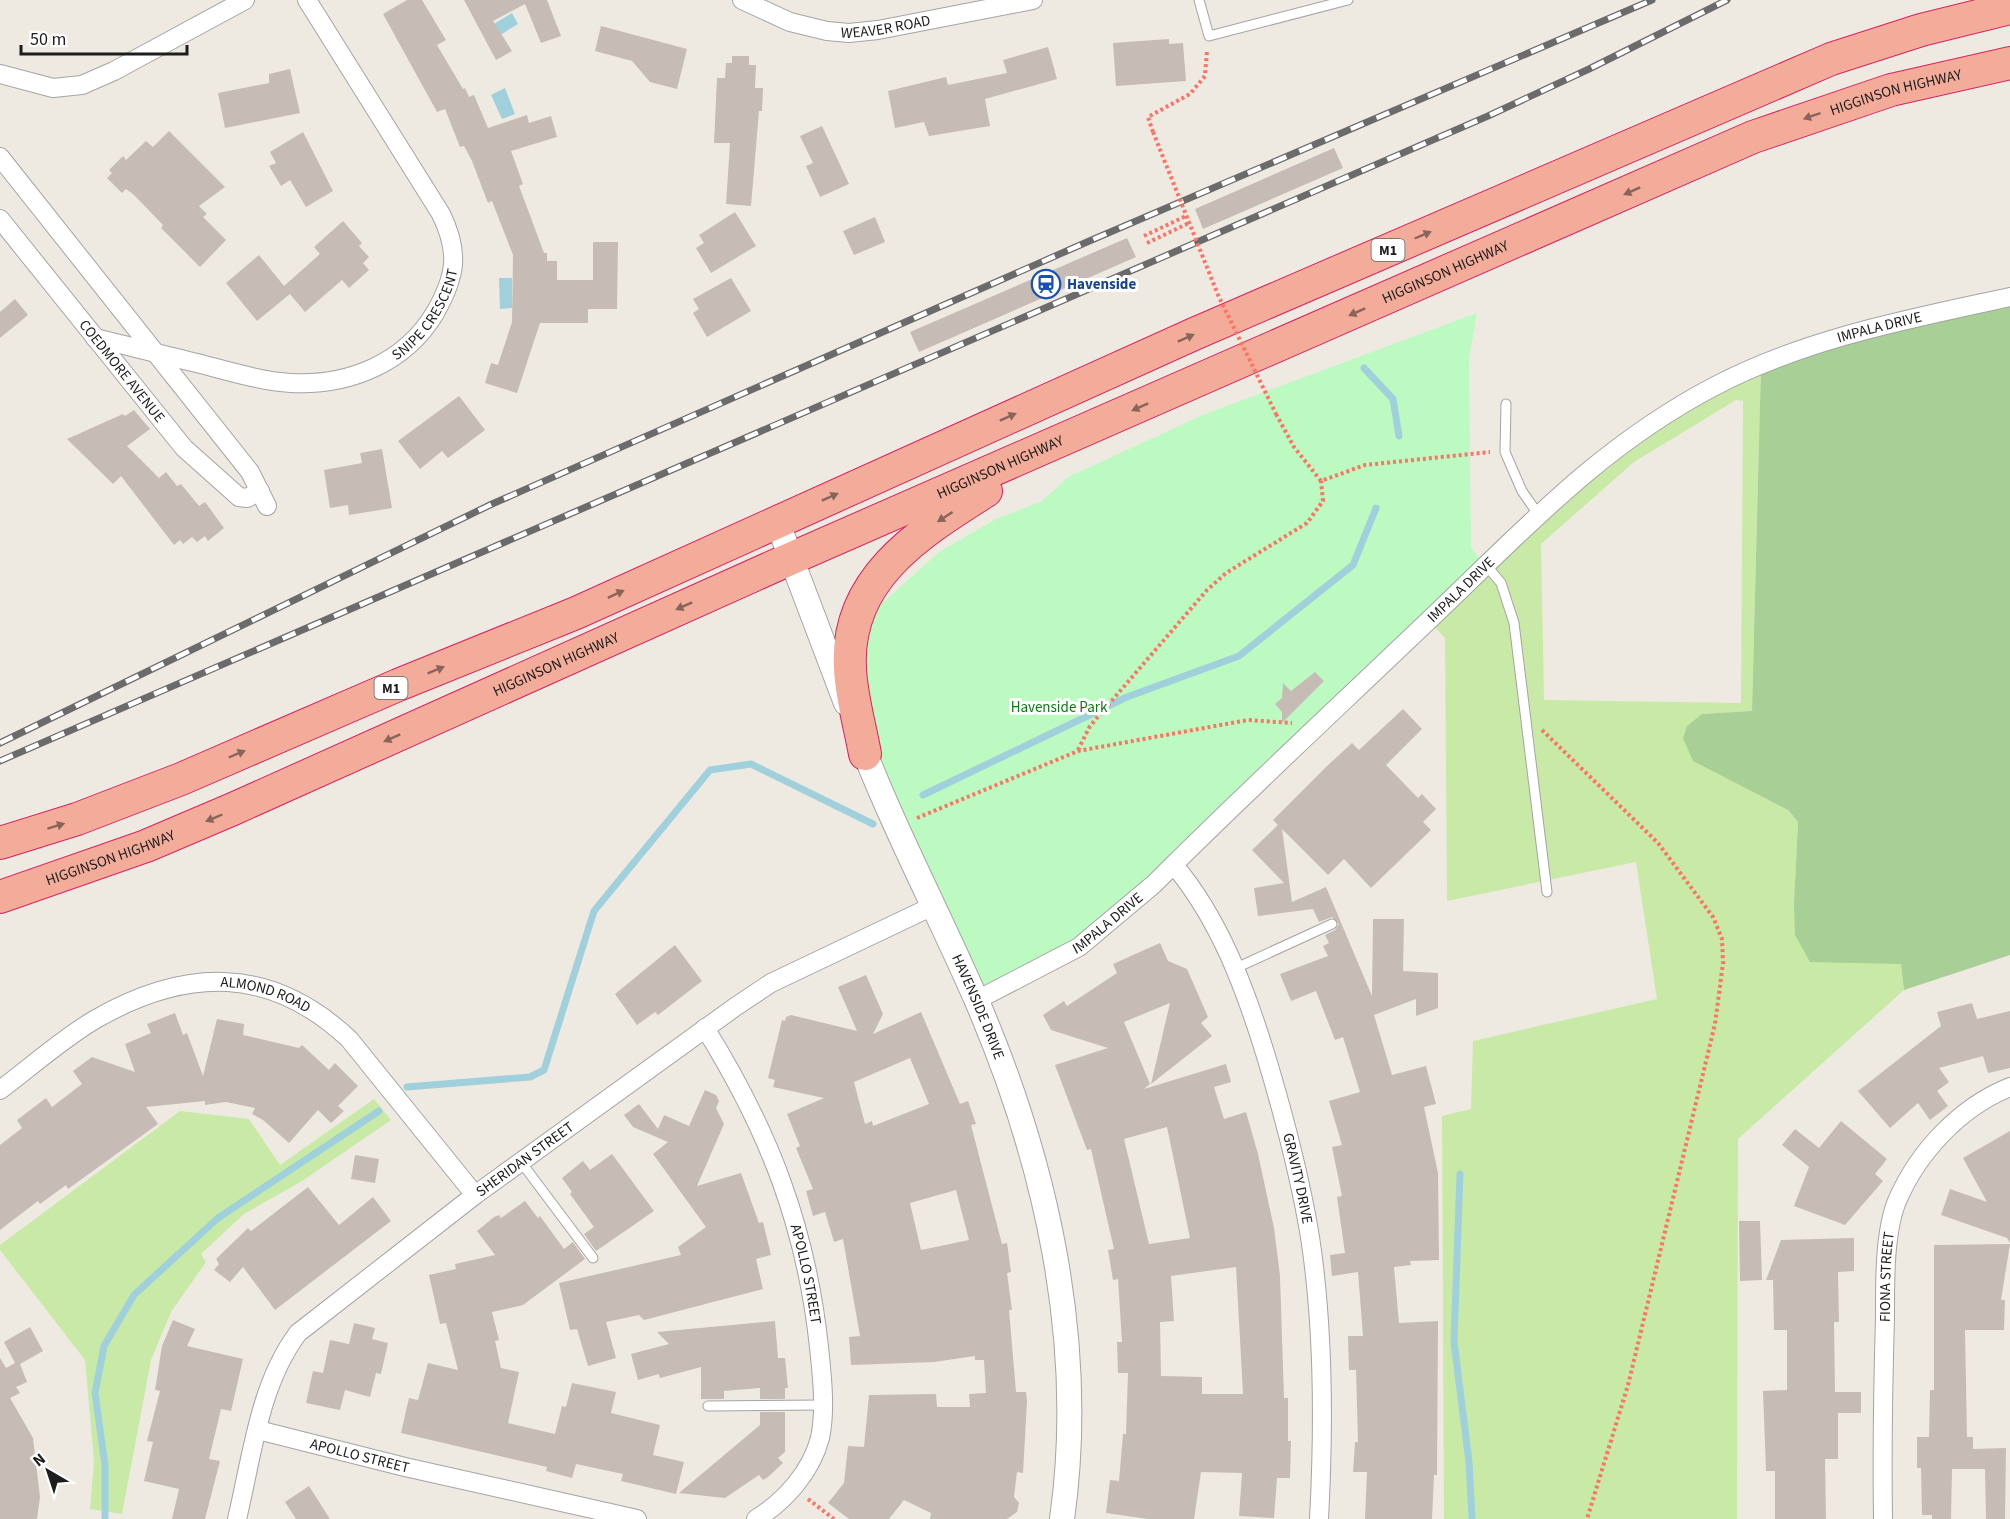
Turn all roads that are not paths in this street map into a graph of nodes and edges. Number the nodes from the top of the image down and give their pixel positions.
1 (245, 0) edge
2 (307, 0) edge
3 (742, 0) edge
4 (1033, 0) edge
5 (1199, 0) edge
6 (1348, 0) edge
7 (2010, 8) edge
8 (936, 9) edge
9 (2010, 63) edge
10 (0, 74) edge
11 (0, 157) edge
12 (0, 219) edge
13 (2010, 297) edge
14 (95, 338) junction
15 (155, 353) junction
16 (1506, 404) dead end
17 (1065, 441) junction
18 (1538, 514) junction
19 (777, 521) junction
20 (790, 559) junction
21 (1486, 565) junction
22 (866, 754) junction
23 (0, 843) edge
24 (1174, 865) junction
25 (1547, 892) dead end
26 (0, 897) edge
27 (935, 905) junction
28 (1332, 924) dead end
29 (1236, 968) junction
30 (977, 1000) junction
31 (705, 1028) junction
32 (2010, 1087) edge
33 (0, 1090) edge
34 (521, 1162) junction
35 (475, 1195) junction
36 (592, 1258) dead end
37 (822, 1405) junction
38 (708, 1406) dead end
39 (258, 1430) junction
40 (237, 1519) edge
41 (637, 1519) edge
42 (756, 1519) edge
43 (1062, 1519) edge
44 (1319, 1519) edge
45 (1883, 1519) edge

1 - 10 street
2 - 15 street, SNIPE CRESCENT
3 - 8 street, WEAVER ROAD
4 - 8 street, WEAVER ROAD
5 - 6 lane
19 -> 7 highway, M1
9 -> 17 highway, HIGGINSON HIGHWAY
11 - 15 street
12 - 14 street, COEDMORE AVENUE
13 - 18 street, IMPALA DRIVE
14 - 15 street, SNIPE CRESCENT
14 - 15 street, COEDMORE AVENUE
16 - 18 lane
17 - 20 highway, HIGGINSON HIGHWAY
17 -> 22 highway
18 - 21 street, IMPALA DRIVE
19 - 20 street, HAVENSIDE DRIVE
23 -> 19 highway, M1
20 - 22 street, HAVENSIDE DRIVE
20 -> 26 highway, HIGGINSON HIGHWAY
21 - 24 street, IMPALA DRIVE
21 - 25 lane
22 - 27 street, HAVENSIDE DRIVE
24 - 29 street, GRAVITY DRIVE
24 - 30 street, IMPALA DRIVE
27 - 30 street, HAVENSIDE DRIVE
27 - 31 street, SHERIDAN STREET
28 - 29 lane
29 - 44 street, GRAVITY DRIVE
30 - 43 street, HAVENSIDE DRIVE
31 - 34 street, SHERIDAN STREET
31 - 37 street, APOLLO STREET
32 - 45 street, FIONA STREET
33 - 35 street, ALMOND ROAD
34 - 35 street, SHERIDAN STREET
34 - 36 lane
35 - 39 street, SHERIDAN STREET
37 - 38 lane
37 - 42 street, APOLLO STREET
39 - 40 street, SHERIDAN STREET
39 - 41 street, APOLLO STREET

